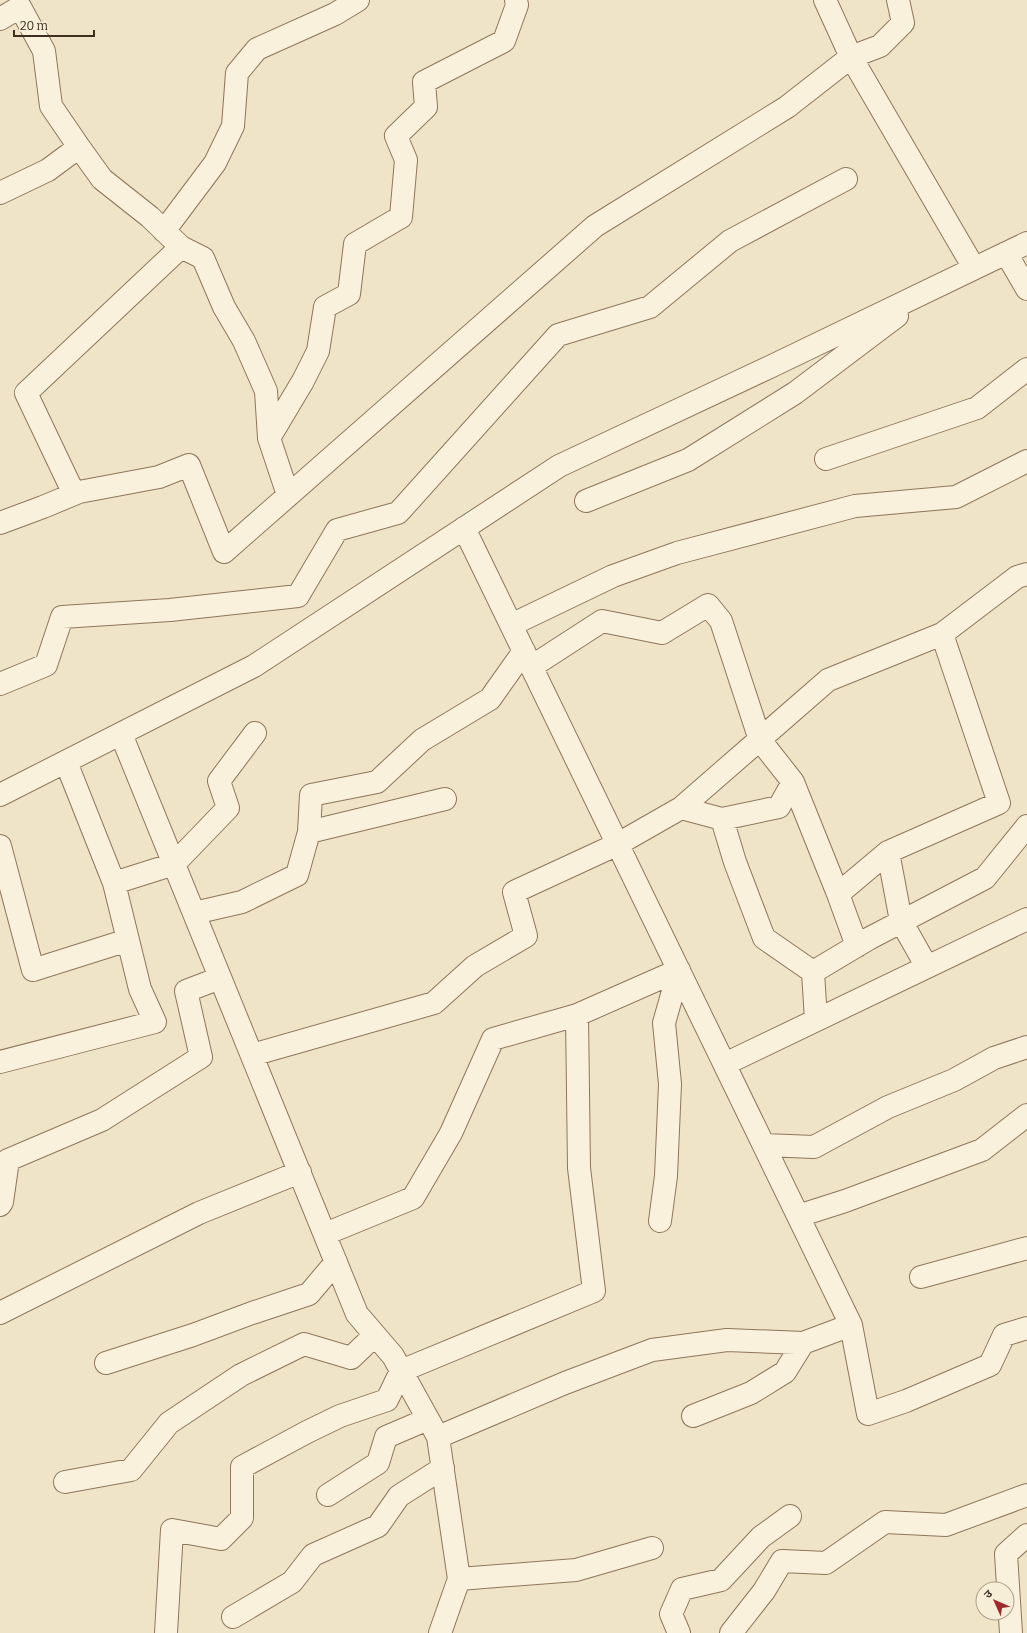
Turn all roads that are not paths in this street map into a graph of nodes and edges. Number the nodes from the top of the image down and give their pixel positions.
1 (358, 0) edge
2 (516, 0) edge
3 (825, 0) edge
4 (898, 0) edge
5 (0, 19) edge
6 (851, 57) junction
7 (79, 147) junction
8 (846, 179) dead end
9 (0, 193) edge
10 (164, 231) junction
11 (1027, 243) edge
12 (180, 247) junction
13 (1006, 253) junction
14 (974, 268) junction
15 (938, 286) junction
16 (1027, 289) edge
17 (1027, 369) edge
18 (269, 438) junction
19 (826, 459) dead end
20 (1027, 461) edge
21 (74, 494) junction
22 (288, 495) junction
23 (586, 502) dead end
24 (0, 523) edge
25 (464, 528) junction
26 (1027, 574) edge
27 (511, 625) junction
28 (942, 634) junction
29 (528, 659) junction
30 (0, 684) edge
31 (255, 733) dead end
32 (121, 734) junction
33 (760, 740) junction
34 (66, 762) junction
35 (793, 782) junction
36 (0, 795) edge
37 (445, 799) dead end
38 (681, 808) junction
39 (722, 819) junction
40 (1027, 826) edge
41 (309, 832) junction
42 (618, 844) junction
43 (0, 846) edge
44 (888, 852) junction
45 (174, 864) junction
46 (114, 883) junction
47 (838, 894) junction
48 (194, 913) junction
49 (1027, 918) edge
50 (901, 922) junction
51 (128, 940) junction
52 (857, 946) junction
53 (927, 967) junction
54 (679, 970) junction
55 (813, 972) junction
56 (220, 978) junction
57 (577, 1015) junction
58 (816, 1020) junction
59 (1027, 1047) edge
60 (252, 1055) junction
61 (0, 1062) edge
62 (724, 1064) junction
63 (1027, 1115) edge
64 (764, 1145) junction
65 (300, 1172) junction
66 (0, 1205) edge
67 (798, 1216) junction
68 (660, 1222) dead end
69 (325, 1234) junction
70 (1027, 1248) edge
71 (336, 1262) junction
72 (921, 1277) dead end
73 (0, 1313) edge
74 (851, 1325) junction
75 (1027, 1328) edge
76 (375, 1335) junction
77 (803, 1343) junction
78 (106, 1363) dead end
79 (401, 1371) junction
80 (693, 1416) dead end
81 (433, 1428) junction
82 (443, 1468) junction
83 (65, 1482) dead end
84 (328, 1495) dead end
85 (1027, 1495) edge
86 (790, 1516) dead end
87 (1027, 1535) edge
88 (652, 1548) dead end
89 (459, 1579) junction
90 (233, 1617) dead end
91 (166, 1633) edge
92 (440, 1633) edge
93 (679, 1633) edge
94 (731, 1633) edge
95 (1011, 1633) edge

1 - 10 street
2 - 18 street
3 - 6 street
4 - 6 street
5 - 7 street
6 - 14 street
6 - 22 street
7 - 9 street
7 - 10 street
8 - 30 street
10 - 12 street
11 - 13 street
12 - 18 street
12 - 21 street
13 - 14 street
13 - 16 street
14 - 15 street
15 - 23 street
15 - 25 street
17 - 19 street
18 - 22 street
20 - 27 street
21 - 22 street
21 - 24 street
25 - 27 street
25 - 32 street
26 - 28 street
27 - 29 street
28 - 33 street
28 - 44 street
29 - 33 street
29 - 41 street
29 - 42 street
31 - 45 street
32 - 34 street
32 - 45 street
33 - 35 street
33 - 38 street
34 - 36 street
34 - 46 street
35 - 39 street
35 - 47 street
37 - 41 street
38 - 39 street
38 - 42 street
39 - 55 street
40 - 50 street
41 - 48 street
42 - 54 street
42 - 60 street
43 - 51 street
44 - 47 street
44 - 50 street
45 - 46 street
45 - 48 street
46 - 51 street
47 - 52 street
48 - 56 street
49 - 53 street
50 - 52 street
50 - 53 street
51 - 61 street
52 - 55 street
53 - 58 street
54 - 57 street
54 - 62 street
54 - 68 street
55 - 58 street
56 - 60 street
56 - 66 street
57 - 69 street
57 - 79 street
58 - 62 street
59 - 64 street
60 - 65 street
62 - 64 street
63 - 67 street
64 - 67 street
65 - 69 street
65 - 73 street
67 - 74 street
69 - 71 street
70 - 72 street
71 - 76 street
71 - 78 street
74 - 75 street
74 - 77 street
76 - 79 street
76 - 83 street
77 - 80 street
77 - 81 street
79 - 81 street
79 - 91 street
81 - 82 street
81 - 84 street
82 - 89 street
82 - 90 street
85 - 94 street
86 - 93 street
87 - 95 street
88 - 89 street
89 - 92 street

